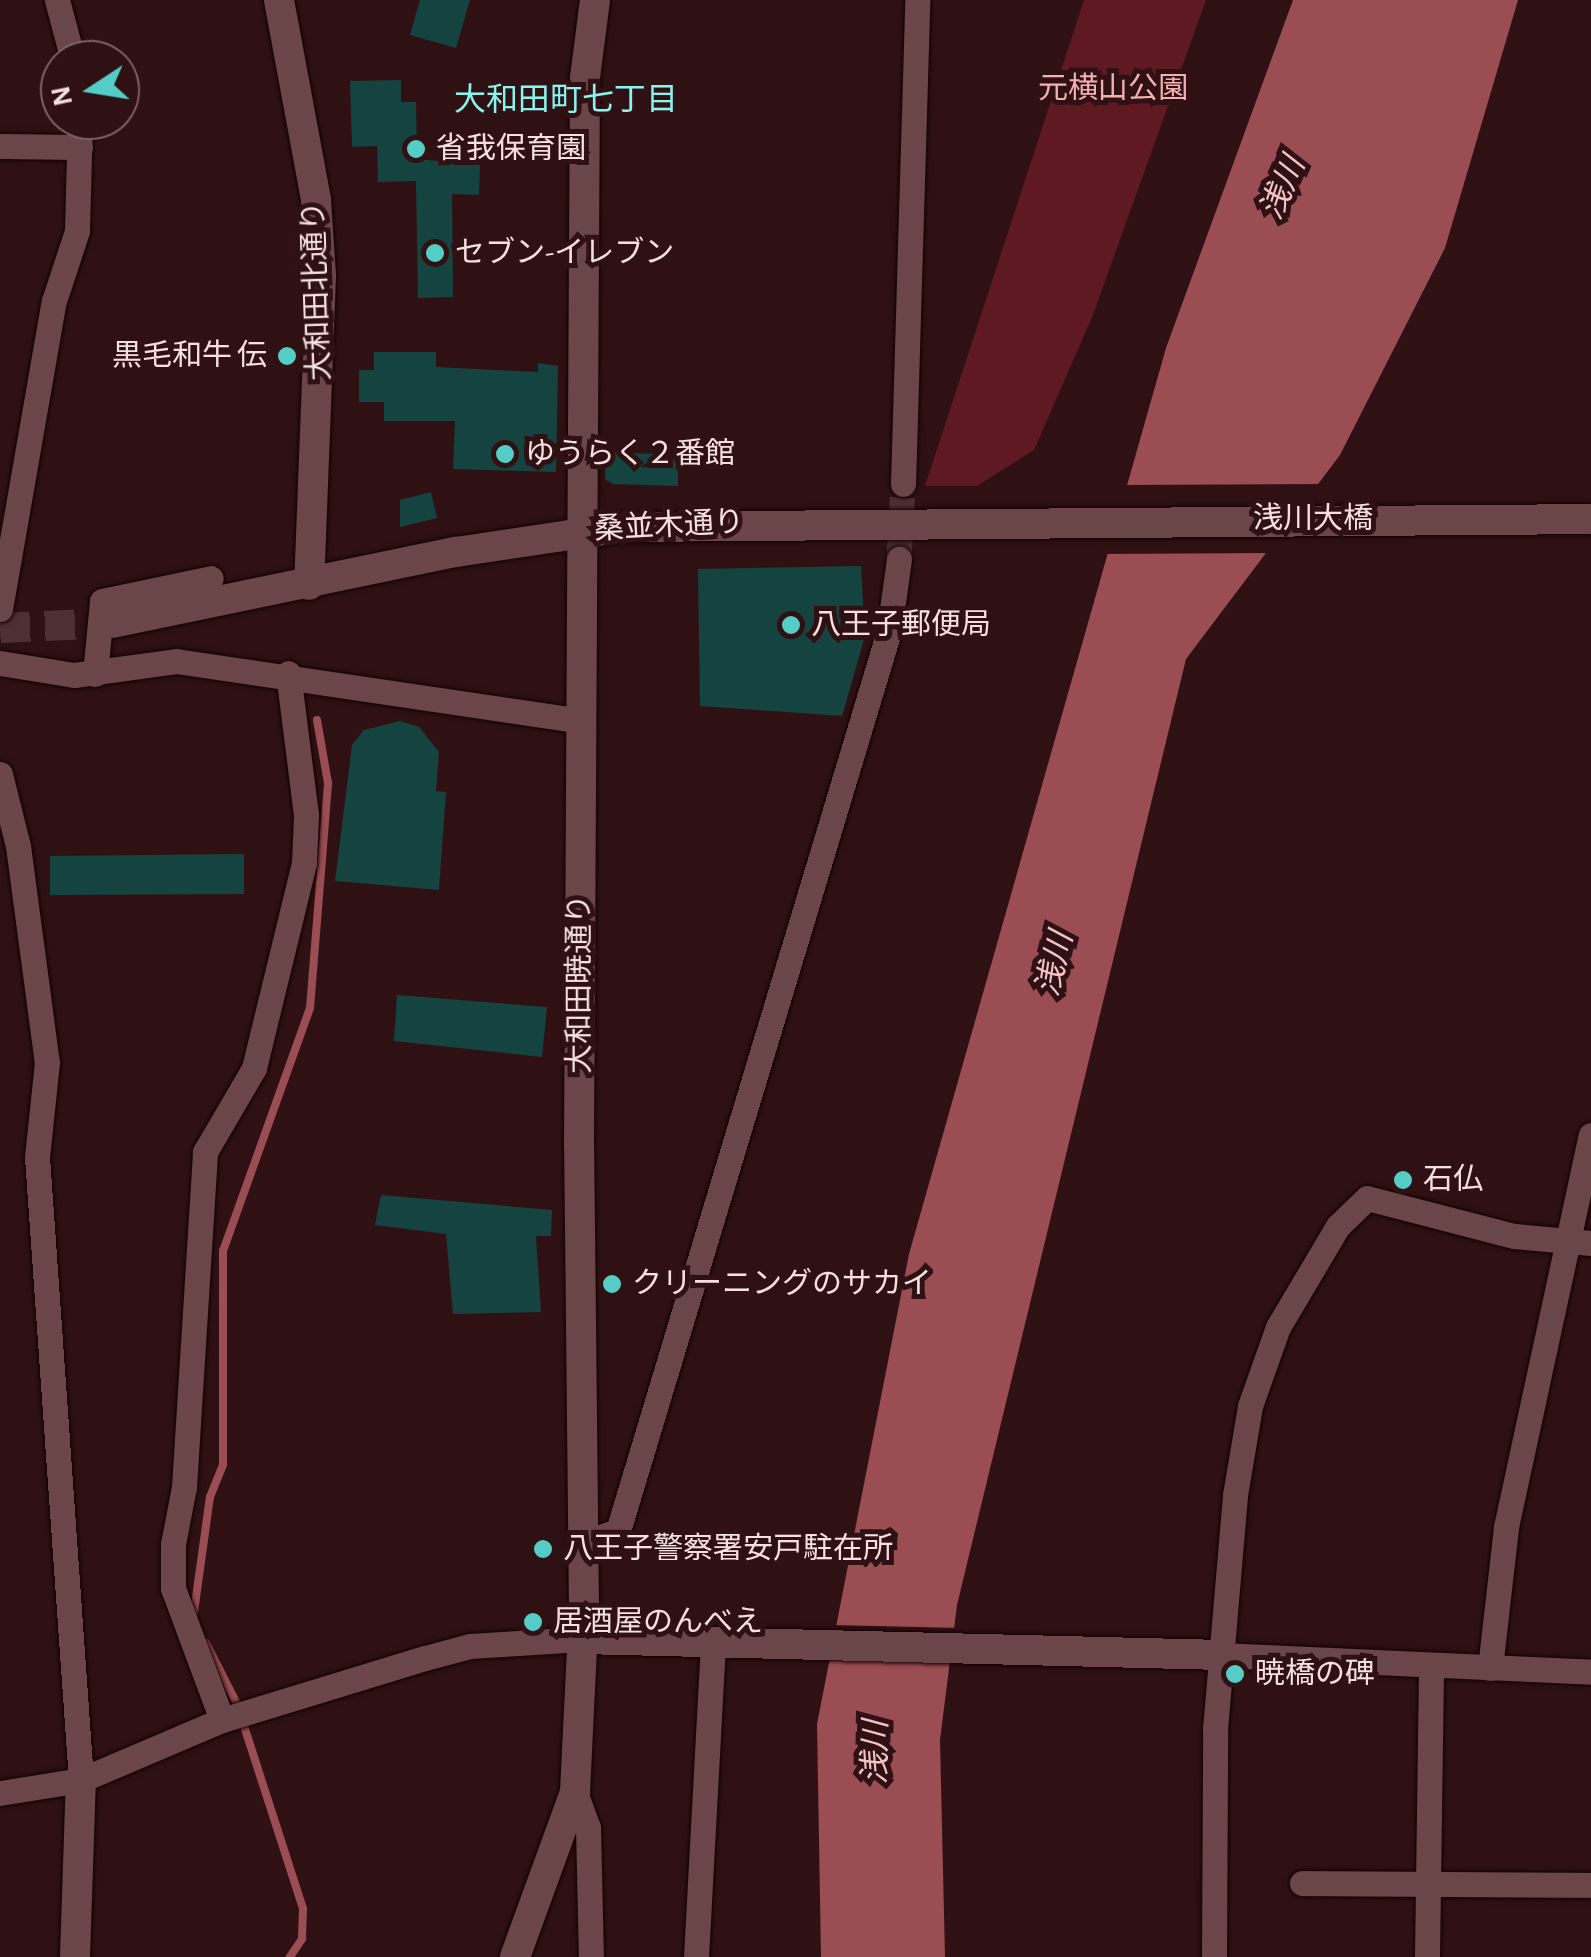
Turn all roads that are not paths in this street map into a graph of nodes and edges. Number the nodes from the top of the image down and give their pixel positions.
1 (56, 0) edge
2 (279, 0) edge
3 (594, 0) edge
4 (917, 0) edge
5 (67, 40) edge
6 (80, 140) edge
7 (0, 146) edge
8 (80, 147) junction
9 (903, 484) tunnel mouth
10 (1591, 519) edge
11 (1034, 520) joint
12 (584, 531) junction
13 (900, 559) tunnel mouth
14 (211, 578) dead end
15 (308, 585) junction
16 (0, 610) edge
17 (112, 623) tunnel mouth
18 (0, 663) edge
19 (288, 673) junction
20 (95, 674) junction
21 (582, 721) junction
22 (0, 774) edge
23 (1591, 1134) edge
24 (1579, 1244) edge
25 (584, 1543) junction
26 (582, 1639) junction
27 (723, 1643) junction
28 (1212, 1655) junction
29 (1431, 1666) junction
30 (1490, 1668) junction
31 (1591, 1672) edge
32 (222, 1720) junction
33 (81, 1780) junction
34 (576, 1792) junction
35 (0, 1793) edge
36 (1302, 1883) dead end
37 (1591, 1884) edge
38 (1428, 1885) junction
39 (75, 1957) edge
40 (515, 1957) edge
41 (590, 1957) edge
42 (696, 1957) edge
43 (1214, 1957) edge
44 (1427, 1957) edge

1 - 5 street
2 - 15 street, 大和田北通り
3 - 12 street, 大和田暁通り
4 - 9 street
6 - 8 street
7 - 8 street
8 - 16 street
10 - 11 street, 浅川大橋
11 - 12 street, 桑並木通り
12 - 15 street, 桑並木通り
12 - 21 street, 大和田暁通り
13 - 25 street
14 - 20 street
15 - 17 street, 桑並木通り
18 - 20 street
19 - 20 street
19 - 21 street
19 - 32 street
21 - 25 street, 大和田暁通り
22 - 33 street
23 - 24 street
24 - 28 street
24 - 30 street
25 - 26 street, 大和田暁通り
26 - 27 street
26 - 32 street
26 - 34 street, 大和田暁通り
27 - 28 street
27 - 42 street
28 - 29 street
28 - 43 street
29 - 30 street
29 - 38 street
30 - 31 street
32 - 33 street
33 - 35 street
33 - 39 street
34 - 40 street, 大和田暁通り
34 - 41 street
36 - 38 street
37 - 38 street
38 - 44 street

